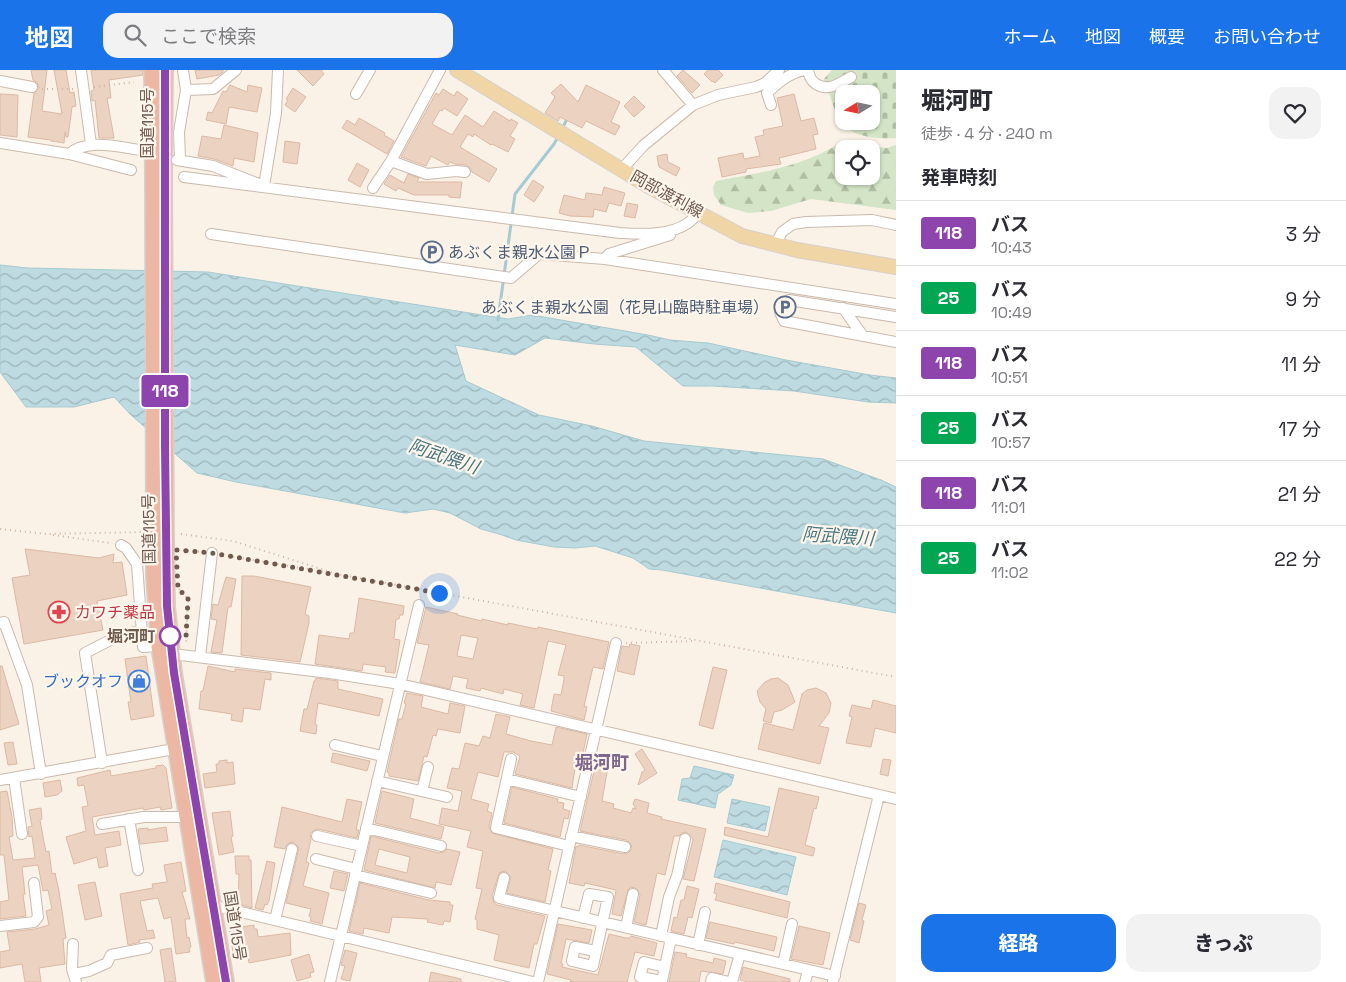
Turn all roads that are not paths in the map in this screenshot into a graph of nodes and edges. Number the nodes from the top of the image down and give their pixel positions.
1 (81, 70) edge
2 (152, 70) edge
3 (165, 70) edge
4 (183, 70) edge
5 (236, 70) edge
6 (278, 70) edge
7 (370, 70) edge
8 (440, 70) edge
9 (457, 70) edge
10 (663, 70) edge
11 (779, 70) edge
12 (804, 70) edge
13 (808, 70) edge
14 (852, 78) dead end
15 (0, 82) edge
16 (32, 87) dead end
17 (186, 90) junction
18 (356, 94) dead end
19 (693, 105) junction
20 (771, 105) dead end
21 (0, 143) edge
22 (91, 144) junction
23 (141, 150) dead end
24 (70, 154) junction
25 (391, 161) junction
26 (622, 169) junction
27 (131, 170) dead end
28 (465, 172) dead end
29 (184, 177) dead end
30 (159, 179) junction
31 (264, 186) junction
32 (373, 188) dead end
33 (700, 212) junction
34 (686, 224) junction
35 (896, 224) edge
36 (211, 234) dead end
37 (775, 245) junction
38 (605, 259) junction
39 (896, 267) edge
40 (896, 304) edge
41 (843, 308) junction
42 (868, 312) junction
43 (896, 317) edge
44 (853, 323) junction
45 (842, 332) junction
46 (863, 336) junction
47 (896, 342) edge
48 (121, 545) road end
49 (212, 553) road end
50 (419, 604) dead end
51 (0, 623) edge
52 (141, 631) junction
53 (616, 643) road end
54 (172, 652) junction
55 (200, 657) junction
56 (400, 684) junction
57 (597, 729) junction
58 (335, 745) dead end
59 (181, 748) junction
60 (382, 756) junction
61 (511, 759) dead end
62 (102, 763) junction
63 (428, 767) dead end
64 (41, 774) junction
65 (14, 778) junction
66 (506, 779) junction
67 (0, 780) edge
68 (376, 781) junction
69 (422, 791) junction
70 (879, 795) junction
71 (447, 797) dead end
72 (581, 797) junction
73 (896, 799) edge
74 (186, 817) junction
75 (129, 819) junction
76 (102, 824) dead end
77 (366, 828) junction
78 (22, 834) dead end
79 (317, 836) dead end
80 (571, 836) junction
81 (685, 839) dead end
82 (362, 846) junction
83 (442, 846) dead end
84 (569, 846) junction
85 (624, 847) dead end
86 (292, 848) dead end
87 (316, 859) dead end
88 (138, 870) dead end
89 (356, 872) junction
90 (504, 878) dead end
91 (34, 883) dead end
92 (431, 893) dead end
93 (633, 894) dead end
94 (208, 907) junction
95 (553, 911) junction
96 (705, 912) dead end
97 (584, 918) junction
98 (275, 920) junction
99 (603, 923) junction
100 (792, 924) dead end
101 (0, 926) edge
102 (626, 927) junction
103 (341, 935) junction
104 (666, 937) junction
105 (73, 944) dead end
106 (698, 945) junction
107 (147, 948) dead end
108 (596, 951) dead end
109 (740, 954) junction
110 (783, 964) junction
111 (665, 967) dead end
112 (808, 971) junction
113 (75, 978) edge
114 (834, 979) edge
115 (214, 982) edge
116 (226, 982) edge
117 (330, 982) edge
118 (533, 982) edge
119 (538, 982) edge
120 (711, 982) edge
121 (731, 982) edge
122 (805, 982) edge

1 - 22 street
2 - 30 highway, 国道115号
3 - 30 highway, 国道115号
4 - 17 street
5 - 17 street
6 - 31 street
7 - 18 street
8 - 25 street
9 - 26 main road, 岡部渡利線
10 - 19 street
11 - 19 street
12 - 20 street
13 - 14 street
15 - 16 street
17 - 31 street
19 - 26 street
21 - 24 street
22 - 23 street
22 - 24 street
24 - 27 street
25 - 28 street
25 - 32 street
26 - 33 main road, 岡部渡利線
29 - 31 street
30 - 54 highway, 国道115号, bridge
31 - 34 street
33 - 34 street
33 - 37 main road, 岡部渡利線
34 - 38 street
35 - 37 street
36 - 38 street
37 - 39 main road, 岡部渡利線
38 - 40 street
41 - 42 street
41 - 44 street
41 - 45 street
42 - 43 street
42 - 44 street
44 - 45 street
44 - 46 street
45 - 46 street
46 - 47 street
48 - 52 street
49 - 55 street
50 - 56 street
51 - 64 street
52 - 54 street
52 - 62 street
53 - 57 street
54 - 55 street
54 - 59 highway, 国道115号
55 - 56 street
56 - 57 street
56 - 60 street
57 - 70 street
57 - 72 street
58 - 60 street
59 - 62 street
59 - 74 highway, 国道115号
59 - 94 highway, 国道115号
60 - 68 street
61 - 66 street
62 - 64 street
63 - 69 street
64 - 65 street
65 - 67 street
65 - 78 street
66 - 72 street
66 - 84 street
68 - 69 street
68 - 77 street
69 - 71 street
70 - 73 street
70 - 114 street
72 - 80 street
74 - 75 street
74 - 94 highway, 国道115号
75 - 76 street
75 - 88 street
77 - 82 street
77 - 83 street
79 - 82 street
80 - 84 street
80 - 85 street
81 - 104 street
82 - 89 street
84 - 95 street
86 - 98 street
87 - 89 street
89 - 92 street
89 - 103 street
90 - 95 street
91 - 101 street
93 - 102 street
94 - 98 street
94 - 115 highway, 国道115号
94 - 116 highway, 国道115号
95 - 97 street
95 - 119 street
96 - 106 street
97 - 99 street
97 - 99 street
98 - 103 street
99 - 102 street
99 - 108 street
100 - 110 street
102 - 104 street
103 - 117 street
103 - 118 street
104 - 106 street
104 - 111 street
105 - 113 street
106 - 109 street
107 - 113 street
109 - 110 street
109 - 121 street
110 - 112 street
112 - 114 street
112 - 122 street
120 - 121 street

